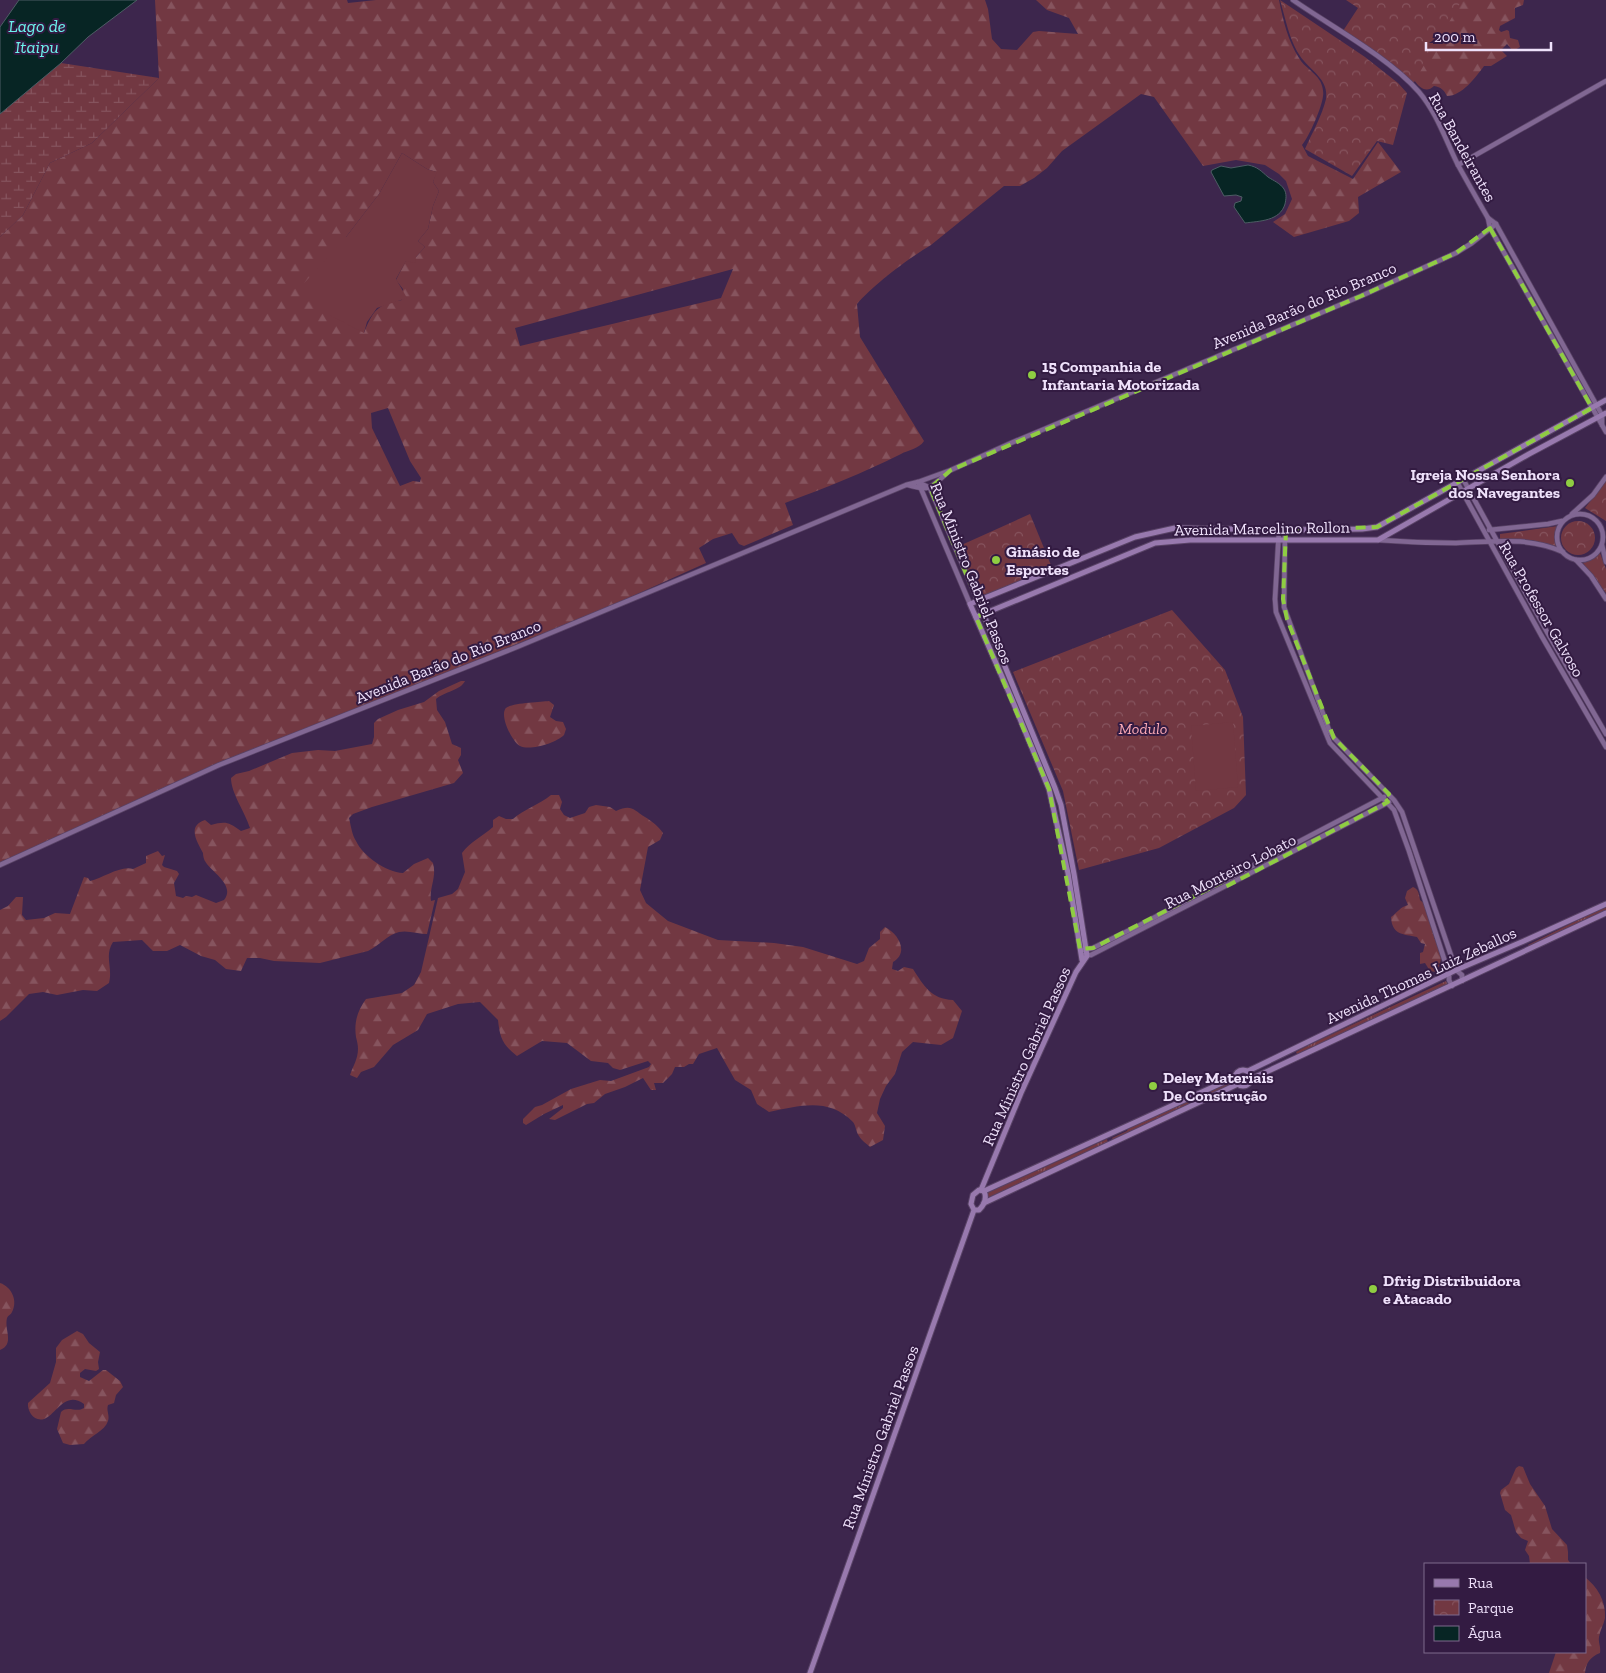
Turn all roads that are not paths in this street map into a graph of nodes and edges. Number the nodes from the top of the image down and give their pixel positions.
1 (1293, 0) edge
2 (1606, 81) edge
3 (1458, 165) junction
4 (1488, 218) junction
5 (1496, 224) junction
6 (1490, 228) junction
7 (1547, 316) junction
8 (1542, 318) junction
9 (1580, 374) junction
10 (1575, 377) junction
11 (1606, 400) edge
12 (1594, 406) junction
13 (1602, 415) edge
14 (1568, 420) junction
15 (1574, 431) junction
16 (1606, 432) edge
17 (1495, 462) junction
18 (951, 470) junction
19 (1501, 470) junction
20 (1606, 476) edge
21 (1463, 479) junction
22 (918, 482) junction
23 (1457, 482) junction
24 (906, 485) junction
25 (930, 488) junction
26 (923, 490) junction
27 (1465, 490) junction
28 (1402, 513) junction
29 (1571, 515) junction
30 (1562, 521) junction
31 (1409, 523) junction
32 (1606, 528) edge
33 (1278, 530) junction
34 (1286, 530) junction
35 (1490, 530) junction
36 (1483, 531) junction
37 (1604, 536) junction
38 (1378, 540) junction
39 (1278, 541) junction
40 (1285, 541) junction
41 (1489, 542) junction
42 (1496, 542) junction
43 (1602, 545) junction
44 (1103, 550) junction
45 (1563, 552) junction
46 (1576, 560) junction
47 (1108, 561) junction
48 (1606, 562) edge
49 (1516, 578) junction
50 (1511, 581) junction
51 (1606, 599) edge
52 (978, 601) junction
53 (970, 604) junction
54 (983, 614) junction
55 (976, 617) junction
56 (1568, 668) junction
57 (1563, 672) junction
58 (1580, 688) junction
59 (1574, 691) junction
60 (1014, 696) junction
61 (1606, 734) edge
62 (1606, 747) edge
63 (1389, 794) junction
64 (1384, 798) junction
65 (1394, 800) junction
66 (1388, 802) junction
67 (0, 865) edge
68 (1222, 882) junction
69 (1225, 887) junction
70 (1606, 904) edge
71 (1606, 913) edge
72 (1524, 941) junction
73 (1528, 949) junction
74 (1083, 954) junction
75 (1456, 970) junction
76 (1449, 974) junction
77 (1462, 981) junction
78 (1452, 986) junction
79 (1292, 1050) junction
80 (1296, 1058) junction
81 (1248, 1071) junction
82 (1235, 1077) junction
83 (1251, 1079) junction
84 (1238, 1084) junction
85 (1109, 1136) junction
86 (1111, 1144) junction
87 (983, 1191) junction
88 (984, 1204) junction
89 (974, 1210) junction
90 (810, 1673) edge

1 - 3 street, Rua Bandeirantes
2 - 3 street
3 - 4 street, Rua Bandeirantes
4 - 5 street, Rua Bandeirantes
4 - 6 street, Rua Bandeirantes
5 - 6 street, Avenida Barão do Rio Branco
5 - 7 street, Rua Bandeirantes
6 - 8 street, Rua Bandeirantes
6 - 18 street, Avenida Barão do Rio Branco
7 - 8 street
7 - 9 street, Rua Bandeirantes
8 - 10 street, Rua Bandeirantes
9 - 10 street
9 - 12 street, Rua Bandeirantes
10 - 12 street, Rua Bandeirantes
11 - 12 main road
12 - 13 street, Rua Bandeirantes
12 - 14 main road
13 - 15 main road
13 - 16 street, Rua Bandeirantes
14 - 15 main road
14 - 17 main road
15 - 19 main road
17 - 19 main road
17 - 21 main road
18 - 22 street, Avenida Barão do Rio Branco
18 - 25 street, Avenida Barão do Rio Branco
19 - 27 main road
20 - 29 street
21 - 23 main road
21 - 27 street, Rua Professor Galvoso
22 - 24 street, Avenida Barão do Rio Branco
22 - 25 street, Rua Ministro Gabriel Passos
22 - 26 street, Rua Ministro Gabriel Passos
23 - 27 street, Rua Professor Galvoso
23 - 28 main road
24 - 26 street
24 - 67 street, Avenida Barão do Rio Branco
25 - 26 street, Avenida Barão do Rio Branco
25 - 52 street, Rua Ministro Gabriel Passos
26 - 53 street, Rua Ministro Gabriel Passos
27 - 31 main road
27 - 35 street, Rua Professor Galvoso
27 - 36 street, Rua Professor Galvoso
28 - 31 main road
28 - 34 main road, Avenida Marcelino Rollon
29 - 30 street
29 - 37 street
30 - 35 street
30 - 45 street
31 - 38 main road
32 - 37 street
33 - 34 main road, Avenida Marcelino Rollon
33 - 39 street
33 - 44 main road, Avenida Marcelino Rollon
34 - 40 street
35 - 36 street
35 - 42 street, Rua Professor Galvoso
36 - 41 street, Rua Professor Galvoso
37 - 43 street
38 - 40 main road, Avenida Marcelino Rollon
38 - 41 street, Avenida Marcelino Rollon
39 - 40 main road, Avenida Marcelino Rollon
39 - 47 main road, Avenida Marcelino Rollon
39 - 64 street
40 - 63 street
41 - 42 street, Avenida Marcelino Rollon
41 - 50 street, Rua Professor Galvoso
42 - 45 street, Avenida Marcelino Rollon
42 - 49 street, Rua Professor Galvoso
43 - 46 street
43 - 48 street
44 - 47 main road
44 - 52 main road, Avenida Marcelino Rollon
45 - 46 street
46 - 51 street
47 - 54 main road, Avenida Marcelino Rollon
49 - 50 street
49 - 56 street, Rua Professor Galvoso
50 - 57 street, Rua Professor Galvoso
52 - 53 main road, Avenida Marcelino Rollon
52 - 54 main road, Rua Ministro Gabriel Passos
53 - 55 main road, Rua Ministro Gabriel Passos
54 - 55 main road, Avenida Marcelino Rollon
54 - 60 main road, Rua Ministro Gabriel Passos
55 - 60 main road, Rua Ministro Gabriel Passos
56 - 57 street
56 - 58 street, Rua Professor Galvoso
57 - 59 street, Rua Professor Galvoso
58 - 59 street
58 - 61 street, Rua Professor Galvoso
59 - 62 street, Rua Professor Galvoso
60 - 74 main road, Rua Ministro Gabriel Passos
63 - 64 street, Rua Monteiro Lobato
63 - 65 street
64 - 66 street
64 - 68 street, Rua Monteiro Lobato
65 - 66 street, Rua Monteiro Lobato
65 - 75 street
66 - 69 street, Rua Monteiro Lobato
66 - 76 street
68 - 69 street
68 - 74 street, Rua Monteiro Lobato
69 - 74 street, Rua Monteiro Lobato
70 - 72 main road, Avenida Thomas Luiz Zeballos
71 - 73 main road, Avenida Thomas Luiz Zeballos
72 - 73 main road
72 - 75 main road, Avenida Thomas Luiz Zeballos
73 - 77 main road, Avenida Thomas Luiz Zeballos
74 - 87 main road, Rua Ministro Gabriel Passos
75 - 76 main road, Avenida Thomas Luiz Zeballos
75 - 77 street
76 - 78 street
76 - 79 main road, Avenida Thomas Luiz Zeballos
77 - 78 main road, Avenida Thomas Luiz Zeballos
78 - 80 main road, Avenida Thomas Luiz Zeballos
79 - 80 main road
79 - 81 main road, Avenida Thomas Luiz Zeballos
80 - 83 main road, Avenida Thomas Luiz Zeballos
81 - 82 main road
81 - 83 main road
82 - 84 main road
82 - 85 main road
83 - 84 main road
84 - 86 main road
85 - 86 main road
85 - 87 main road
86 - 88 main road
87 - 88 main road, Rua Ministro Gabriel Passos
87 - 89 main road, Rua Ministro Gabriel Passos
88 - 89 main road
89 - 90 main road, Rua Ministro Gabriel Passos

